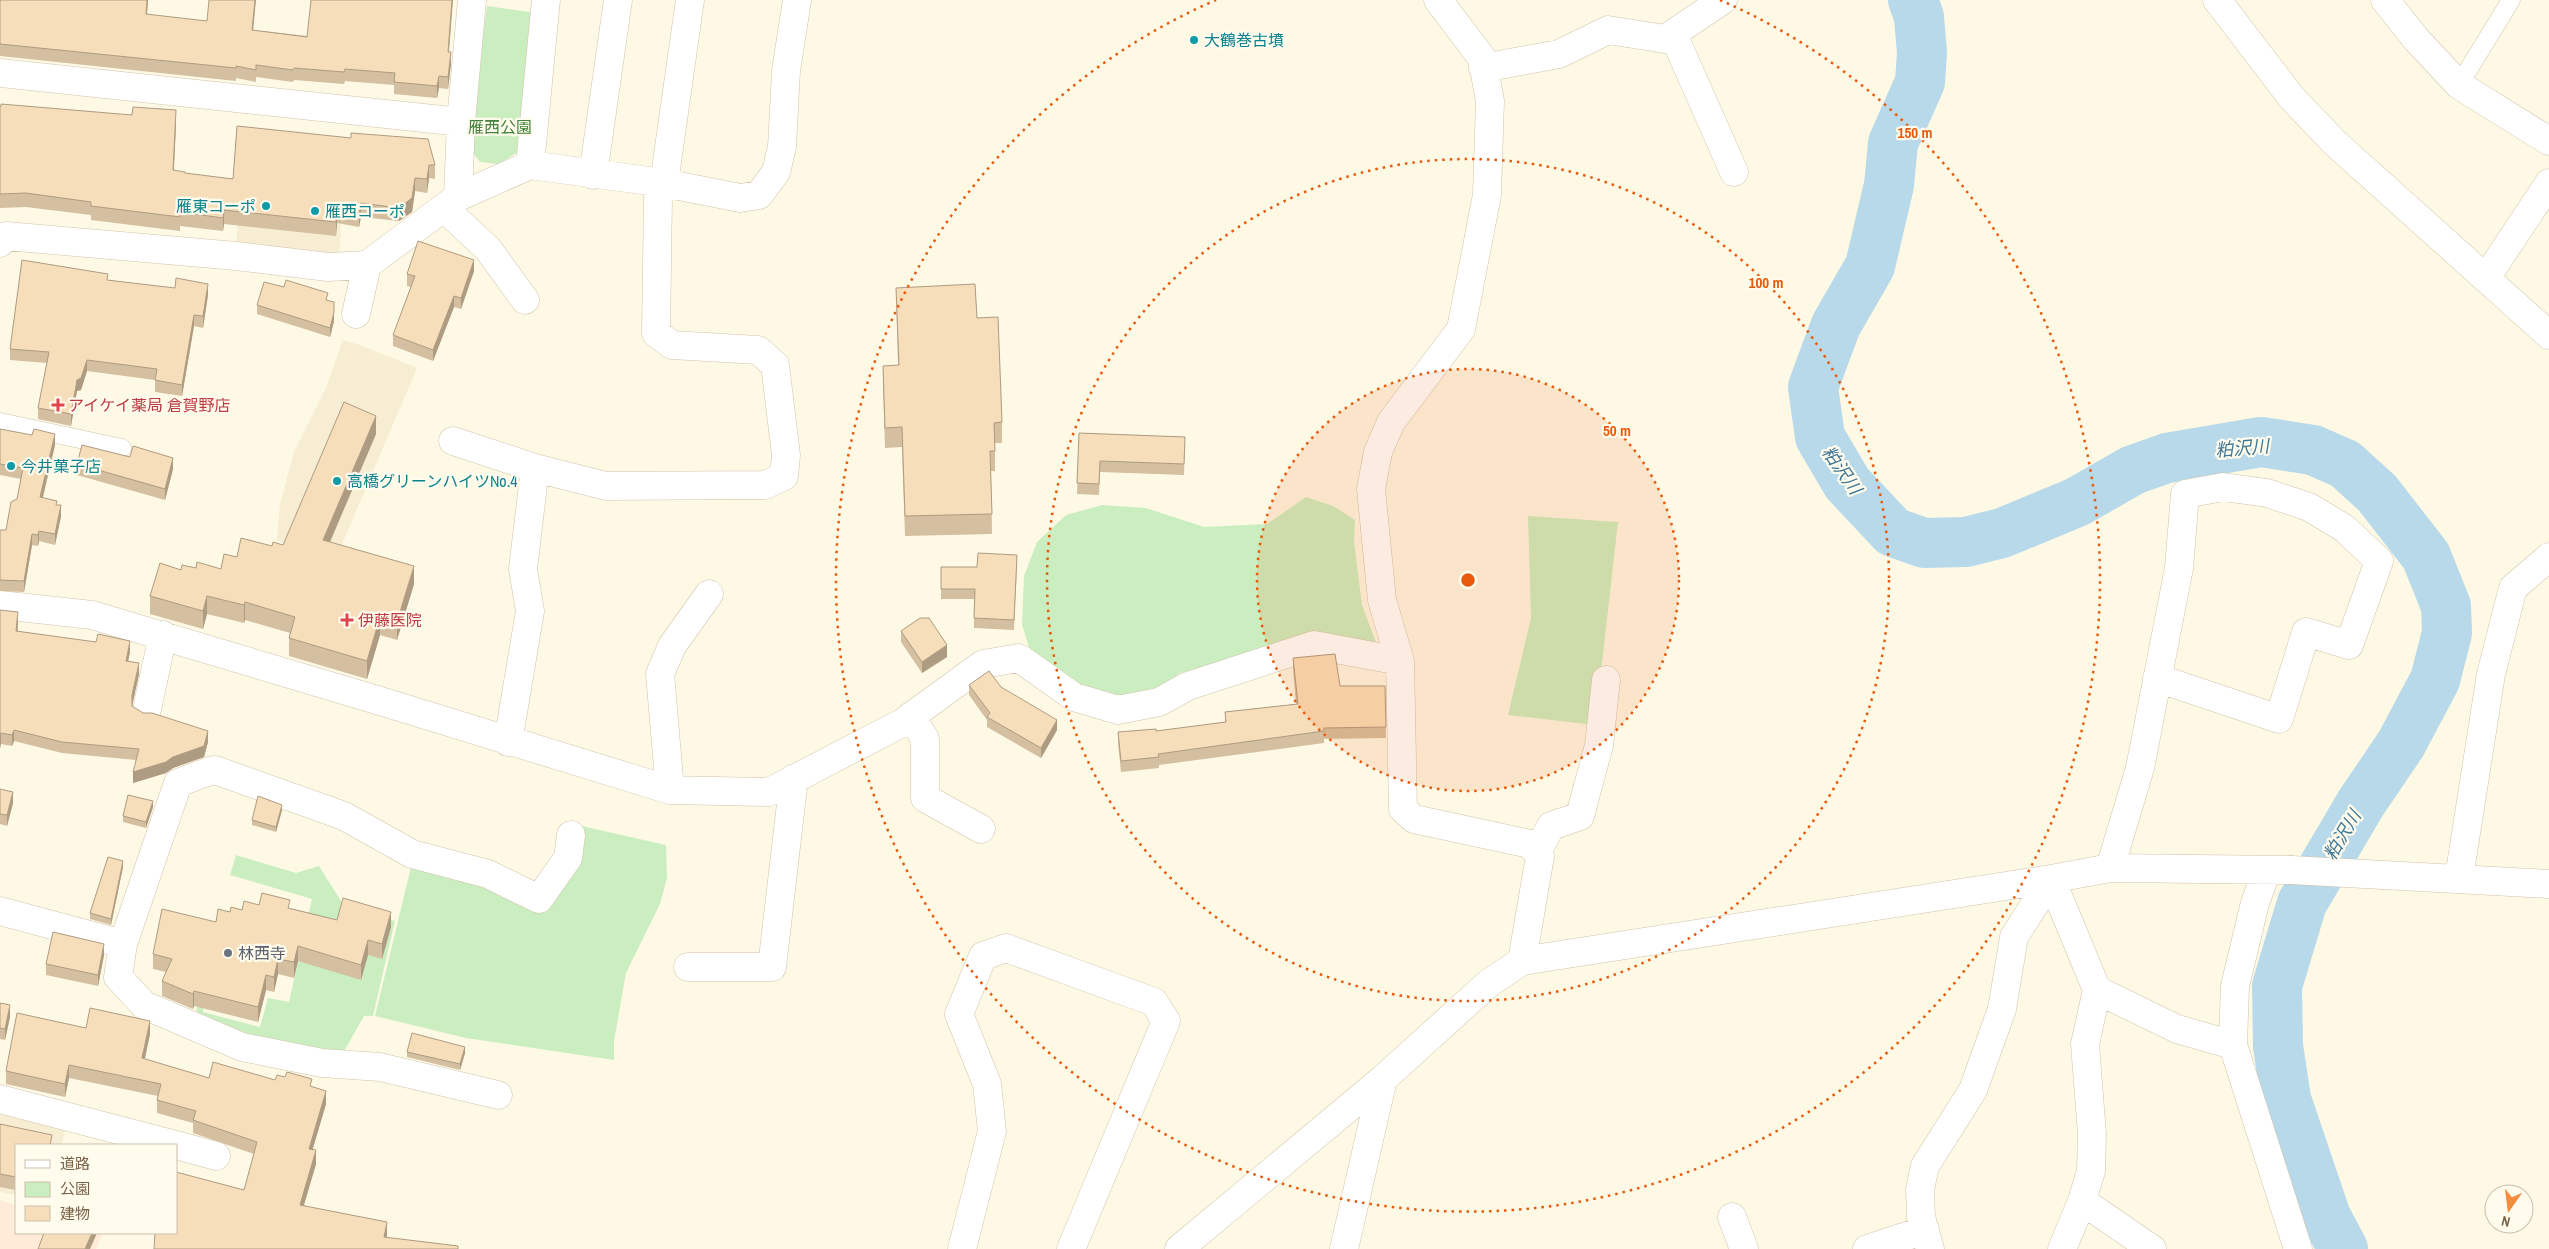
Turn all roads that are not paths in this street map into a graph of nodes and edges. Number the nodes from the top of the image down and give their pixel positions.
1 (472, 0) edge
2 (546, 0) edge
3 (618, 0) edge
4 (690, 0) edge
5 (797, 0) edge
6 (1724, 0) edge
7 (2216, 0) edge
8 (2385, 0) edge
9 (2511, 0) edge
10 (1446, 4) edge
11 (1673, 34) junction
12 (1483, 68) junction
13 (0, 73) edge
14 (2459, 85) junction
15 (461, 122) junction
16 (2549, 141) edge
17 (530, 165) junction
18 (1734, 172) dead end
19 (593, 175) junction
20 (664, 182) junction
21 (2549, 183) edge
22 (451, 202) junction
23 (0, 243) edge
24 (367, 265) junction
25 (2486, 278) junction
26 (525, 300) dead end
27 (356, 314) dead end
28 (2549, 335) edge
29 (0, 422) edge
30 (453, 440) dead end
31 (122, 448) dead end
32 (535, 468) junction
33 (2549, 557) edge
34 (709, 594) dead end
35 (0, 605) edge
36 (163, 636) junction
37 (1400, 661) junction
38 (2157, 678) junction
39 (1606, 680) dead end
40 (147, 709) dead end
41 (911, 716) junction
42 (508, 742) junction
43 (794, 778) junction
44 (670, 790) junction
45 (981, 829) dead end
46 (571, 834) dead end
47 (1537, 852) junction
48 (2110, 868) junction
49 (2279, 870) junction
50 (2459, 878) junction
51 (2051, 879) junction
52 (2549, 884) edge
53 (0, 911) edge
54 (123, 944) junction
55 (1522, 961) junction
56 (688, 967) dead end
57 (2097, 990) junction
58 (2233, 1045) junction
59 (1383, 1079) junction
60 (498, 1095) dead end
61 (0, 1098) edge
62 (172, 1144) edge
63 (178, 1146) edge
64 (216, 1156) dead end
65 (2082, 1201) junction
66 (1732, 1217) dead end
67 (1928, 1240) edge
68 (962, 1249) edge
69 (1071, 1249) edge
70 (1179, 1249) edge
71 (1344, 1249) edge
72 (1744, 1249) edge
73 (1867, 1249) edge
74 (2062, 1249) edge
75 (2152, 1249) edge
76 (2298, 1249) edge

1 - 15 street
2 - 17 street
3 - 19 street
4 - 20 street
5 - 20 street
6 - 11 street
7 - 25 street
8 - 14 street
9 - 14 lane
10 - 12 street
11 - 12 street
11 - 18 street
12 - 37 street
13 - 15 street
14 - 16 street
15 - 22 street
17 - 19 street
17 - 22 street
19 - 20 street
20 - 32 street
21 - 25 street
22 - 24 street
22 - 26 street
23 - 24 street
24 - 27 street
25 - 28 street
29 - 31 lane
30 - 32 street
32 - 42 street
33 - 50 street
34 - 44 street
35 - 36 street
36 - 40 street
36 - 42 street
37 - 41 street
37 - 47 street
38 - 38 street
38 - 48 street
39 - 47 street
41 - 43 street
41 - 45 street
42 - 44 street
43 - 44 street
43 - 56 street
46 - 54 street
47 - 55 street
48 - 49 street
48 - 51 street
49 - 50 street
49 - 58 street
50 - 52 street
51 - 55 street
51 - 57 street
51 - 67 street
53 - 54 street
54 - 60 street
55 - 59 street
57 - 58 street
57 - 65 street
58 - 76 street
59 - 70 street
59 - 71 street
61 - 62 street
63 - 64 street
65 - 74 street
65 - 75 street
66 - 72 street
67 - 73 street
68 - 69 street

